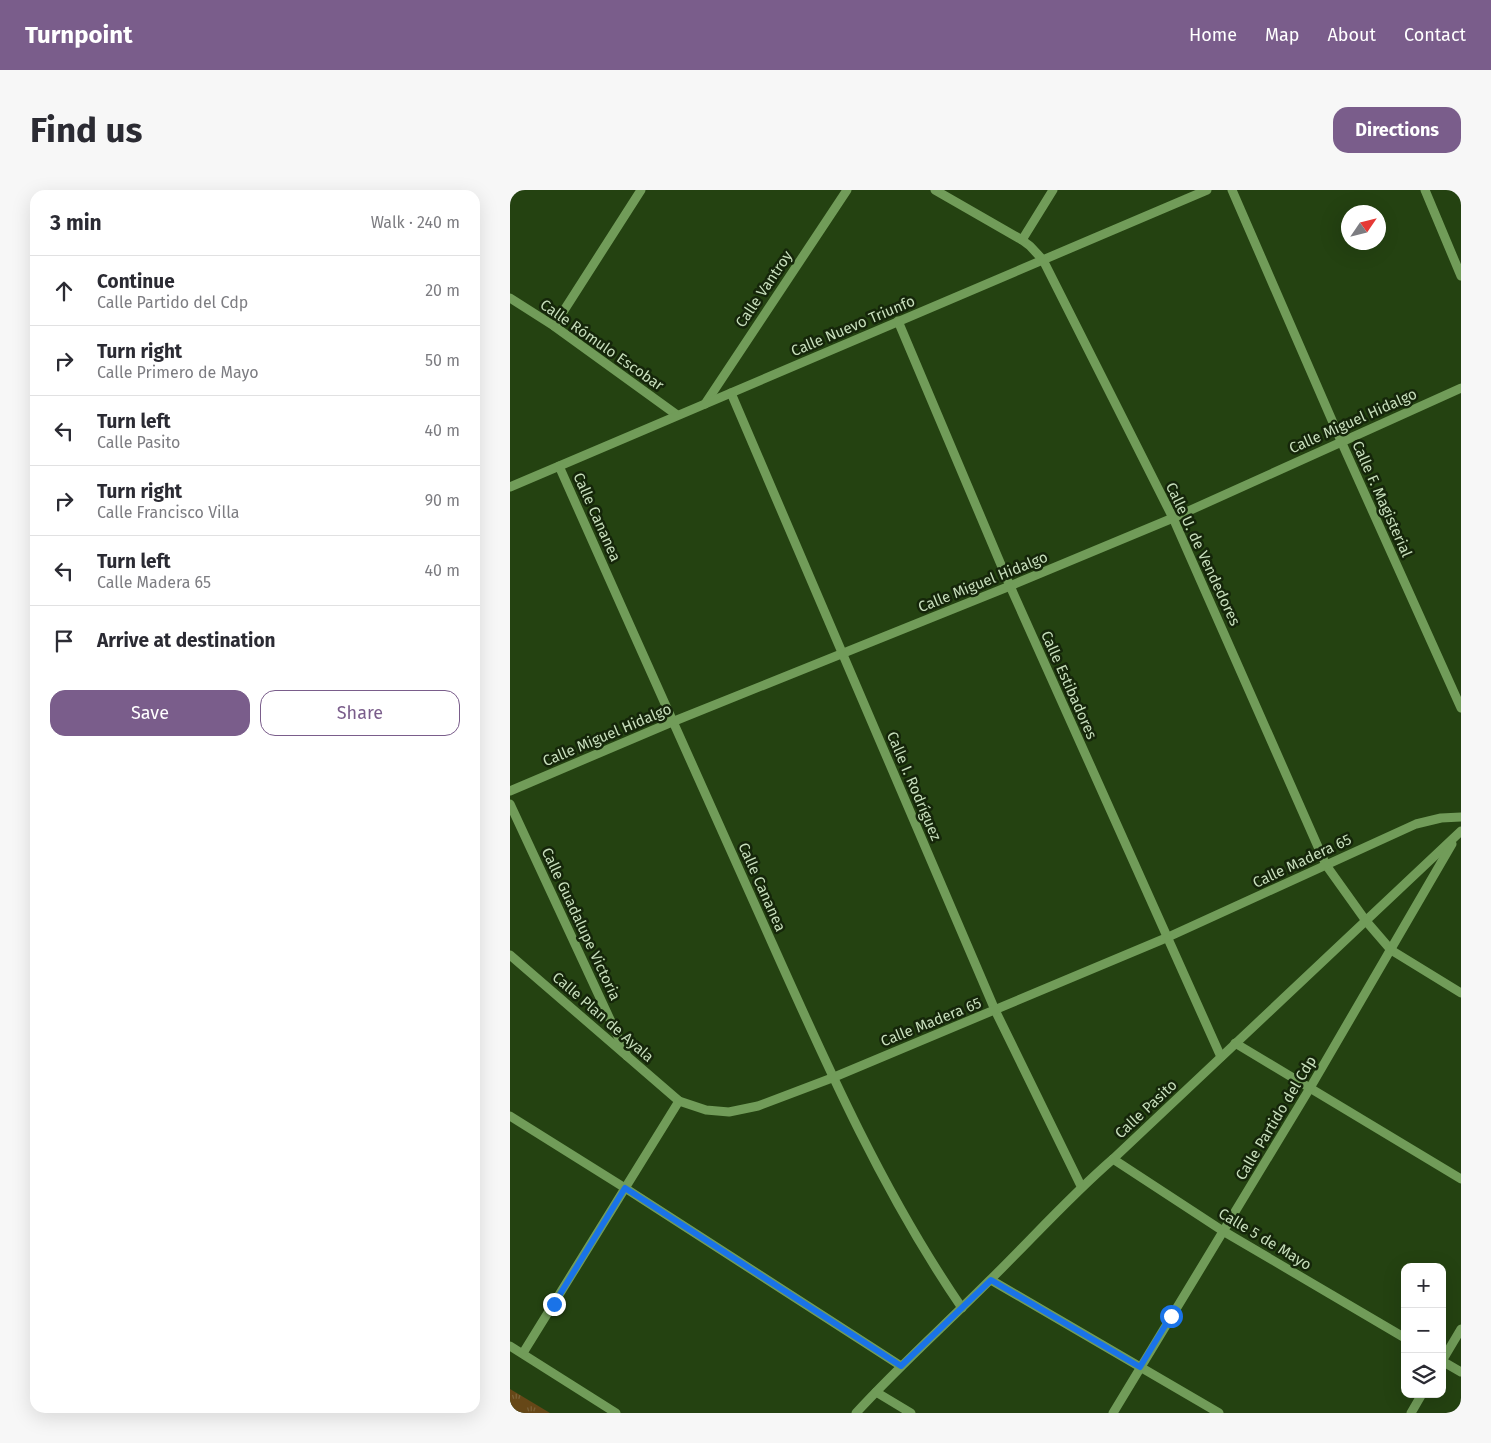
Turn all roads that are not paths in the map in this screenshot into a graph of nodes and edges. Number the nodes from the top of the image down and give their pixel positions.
1 (641, 190) edge
2 (846, 190) edge
3 (935, 190) edge
4 (1053, 190) edge
5 (1207, 190) edge
6 (1232, 190) edge
7 (1425, 190) edge
8 (1022, 240) junction
9 (1042, 260) junction
10 (1461, 276) edge
11 (510, 298) edge
12 (898, 322) junction
13 (554, 326) junction
14 (1461, 388) edge
15 (731, 393) junction
16 (704, 404) junction
17 (677, 415) junction
18 (1341, 441) junction
19 (559, 466) junction
20 (510, 487) edge
21 (1173, 518) junction
22 (1010, 586) junction
23 (843, 654) junction
24 (1461, 708) edge
25 (672, 722) junction
26 (510, 791) edge
27 (510, 804) edge
28 (1461, 817) edge
29 (1459, 833) edge
30 (1326, 865) junction
31 (1366, 921) junction
32 (1166, 938) junction
33 (1391, 950) junction
34 (510, 955) edge
35 (1461, 993) edge
36 (995, 1010) junction
37 (1235, 1043) junction
38 (627, 1056) junction
39 (1221, 1057) junction
40 (832, 1078) junction
41 (1310, 1088) junction
42 (679, 1101) junction
43 (510, 1116) edge
44 (1113, 1159) junction
45 (1461, 1179) edge
46 (1081, 1186) junction
47 (625, 1188) junction
48 (1223, 1231) junction
49 (991, 1280) junction
50 (962, 1308) junction
51 (1461, 1329) edge
52 (1401, 1336) edge
53 (510, 1346) edge
54 (523, 1353) junction
55 (1446, 1353) edge
56 (1446, 1363) edge
57 (901, 1366) junction
58 (1140, 1367) junction
59 (1461, 1372) edge
60 (876, 1392) junction
61 (1420, 1398) edge
62 (616, 1413) edge
63 (856, 1413) edge
64 (911, 1413) edge
65 (1113, 1413) edge
66 (1219, 1413) edge
67 (1411, 1413) edge

1 - 13 street
2 - 16 street, Calle Vantroy
3 - 8 street, Calle U. de Vendedores
4 - 8 street
5 - 9 street, Calle Nuevo Triunfo
6 - 18 street, Calle F. Magisterial
7 - 10 street
8 - 9 street, Calle U. de Vendedores
9 - 12 street, Calle Nuevo Triunfo
9 - 21 street, Calle U. de Vendedores
11 - 13 street, Calle Rómulo Escobar
12 - 15 street, Calle Nuevo Triunfo
12 - 22 street, Calle Estibadores
13 - 17 street, Calle Rómulo Escobar
14 - 18 street, Calle Miguel Hidalgo
15 - 16 street, Calle Nuevo Triunfo
15 - 23 street, Calle I. Rodríguez
16 - 17 street, Calle Nuevo Triunfo
17 - 19 street, Calle Nuevo Triunfo
18 - 21 street, Calle Miguel Hidalgo
18 - 24 street, Calle F. Magisterial
19 - 20 street, Calle Nuevo Triunfo
19 - 25 street, Calle Cananea
21 - 22 street, Calle Miguel Hidalgo
21 - 30 street, Calle U. de Vendedores
22 - 23 street, Calle Miguel Hidalgo
22 - 32 street, Calle Estibadores
23 - 25 street, Calle Miguel Hidalgo
23 - 36 street, Calle I. Rodríguez
25 - 26 street, Calle Miguel Hidalgo
25 - 40 street, Calle Cananea
27 - 38 street, Calle Guadalupe Victoria
28 - 30 street, Calle Madera 65
29 - 31 street, Calle Pasito
29 - 33 street, Calle Partido del Cdp
30 - 31 street, Calle U. de Vendedores
30 - 32 street, Calle Madera 65
31 - 33 street, Calle U. de Vendedores
31 - 37 street, Calle Pasito
32 - 36 street, Calle Madera 65
32 - 39 street, Calle Estibadores
33 - 35 street, Calle U. de Vendedores
33 - 41 street, Calle Partido del Cdp
34 - 38 street, Calle Plan de Ayala
36 - 40 street, Calle Madera 65
36 - 46 street, Calle I. Rodríguez
37 - 39 street, Calle Pasito
37 - 41 street
38 - 42 street, Calle Plan de Ayala
39 - 44 street, Calle Pasito
40 - 42 street, Calle Madera 65
40 - 50 street, Calle Cananea
41 - 45 street
41 - 48 street, Calle Partido del Cdp
42 - 47 street
43 - 47 street
44 - 46 street, Calle Pasito
44 - 48 street, Calle 5 de Mayo
46 - 49 street, Calle Pasito
47 - 54 street
47 - 57 street
48 - 52 street, Calle 5 de Mayo
48 - 58 street, Calle Partido del Cdp
49 - 50 street, Calle Pasito
49 - 58 street
50 - 57 street, Calle Pasito
51 - 55 street
53 - 54 street
54 - 62 street
56 - 59 street
57 - 60 street, Calle Pasito
58 - 65 street, Calle Partido del Cdp
58 - 66 street
60 - 63 street, Calle Pasito
60 - 64 street
61 - 67 street

